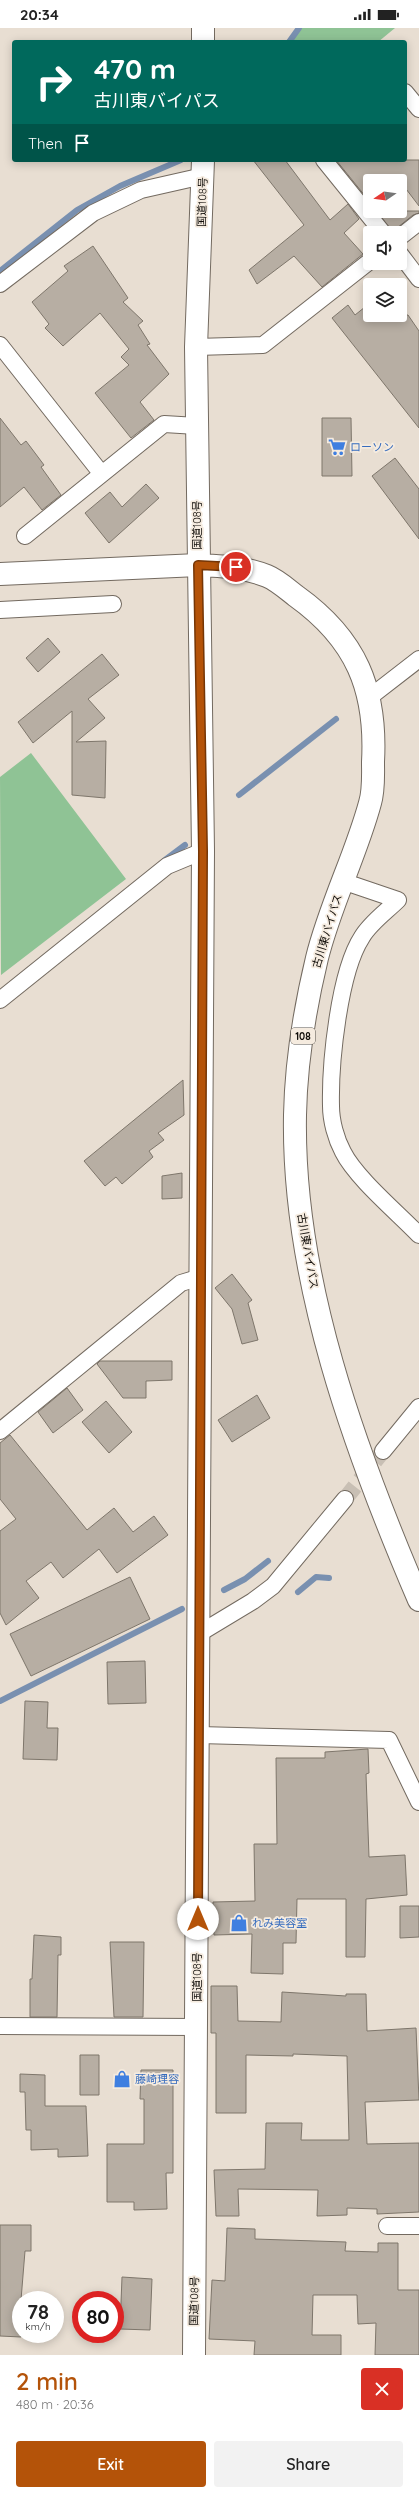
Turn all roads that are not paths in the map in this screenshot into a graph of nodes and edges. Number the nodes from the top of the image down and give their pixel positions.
1 (203, 28) edge
2 (203, 40) edge
3 (407, 94) edge
4 (419, 109) edge
5 (326, 162) edge
6 (203, 168) edge
7 (419, 222) edge
8 (377, 226) edge
9 (407, 231) edge
10 (407, 263) edge
11 (363, 266) edge
12 (419, 279) edge
13 (0, 284) edge
14 (0, 345) edge
15 (196, 346) junction
16 (197, 426) junction
17 (101, 473) junction
18 (25, 536) dead end
19 (198, 565) junction
20 (0, 574) edge
21 (113, 604) dead end
22 (0, 610) edge
23 (419, 659) edge
24 (370, 697) junction
25 (203, 851) junction
26 (342, 881) junction
27 (0, 1000) edge
28 (419, 1235) edge
29 (201, 1277) junction
30 (419, 1407) edge
31 (0, 1431) edge
32 (382, 1451) tunnel mouth
33 (345, 1499) tunnel mouth
34 (419, 1600) edge
35 (200, 1633) junction
36 (199, 1735) junction
37 (419, 1802) edge
38 (0, 2026) edge
39 (197, 2027) junction
40 (387, 2226) dead end
41 (419, 2226) edge
42 (194, 2355) edge

1 - 2 main road
3 - 4 street
5 - 8 street
6 - 13 street
6 - 15 main road, 国道108号
7 - 9 street
10 - 12 street
11 - 15 street
14 - 17 street
15 - 16 main road, 国道108号
16 - 17 street
16 - 19 main road, 国道108号
17 - 18 street
19 - 20 main road, 古川東バイパス
19 - 24 main road, 古川東バイパス / 108
19 - 25 main road, 国道108号
21 - 22 street
23 - 24 street
24 - 26 main road, 古川東バイパス / 108
25 - 27 street
25 - 29 main road, 国道108号
26 - 28 street
26 - 34 main road, 古川東バイパス / 108
29 - 31 street
29 - 35 main road, 国道108号
30 - 32 street
33 - 35 street
35 - 36 main road, 国道108号
36 - 37 street
36 - 39 main road, 国道108号
38 - 39 street
39 - 42 main road, 国道108号
40 - 41 street

